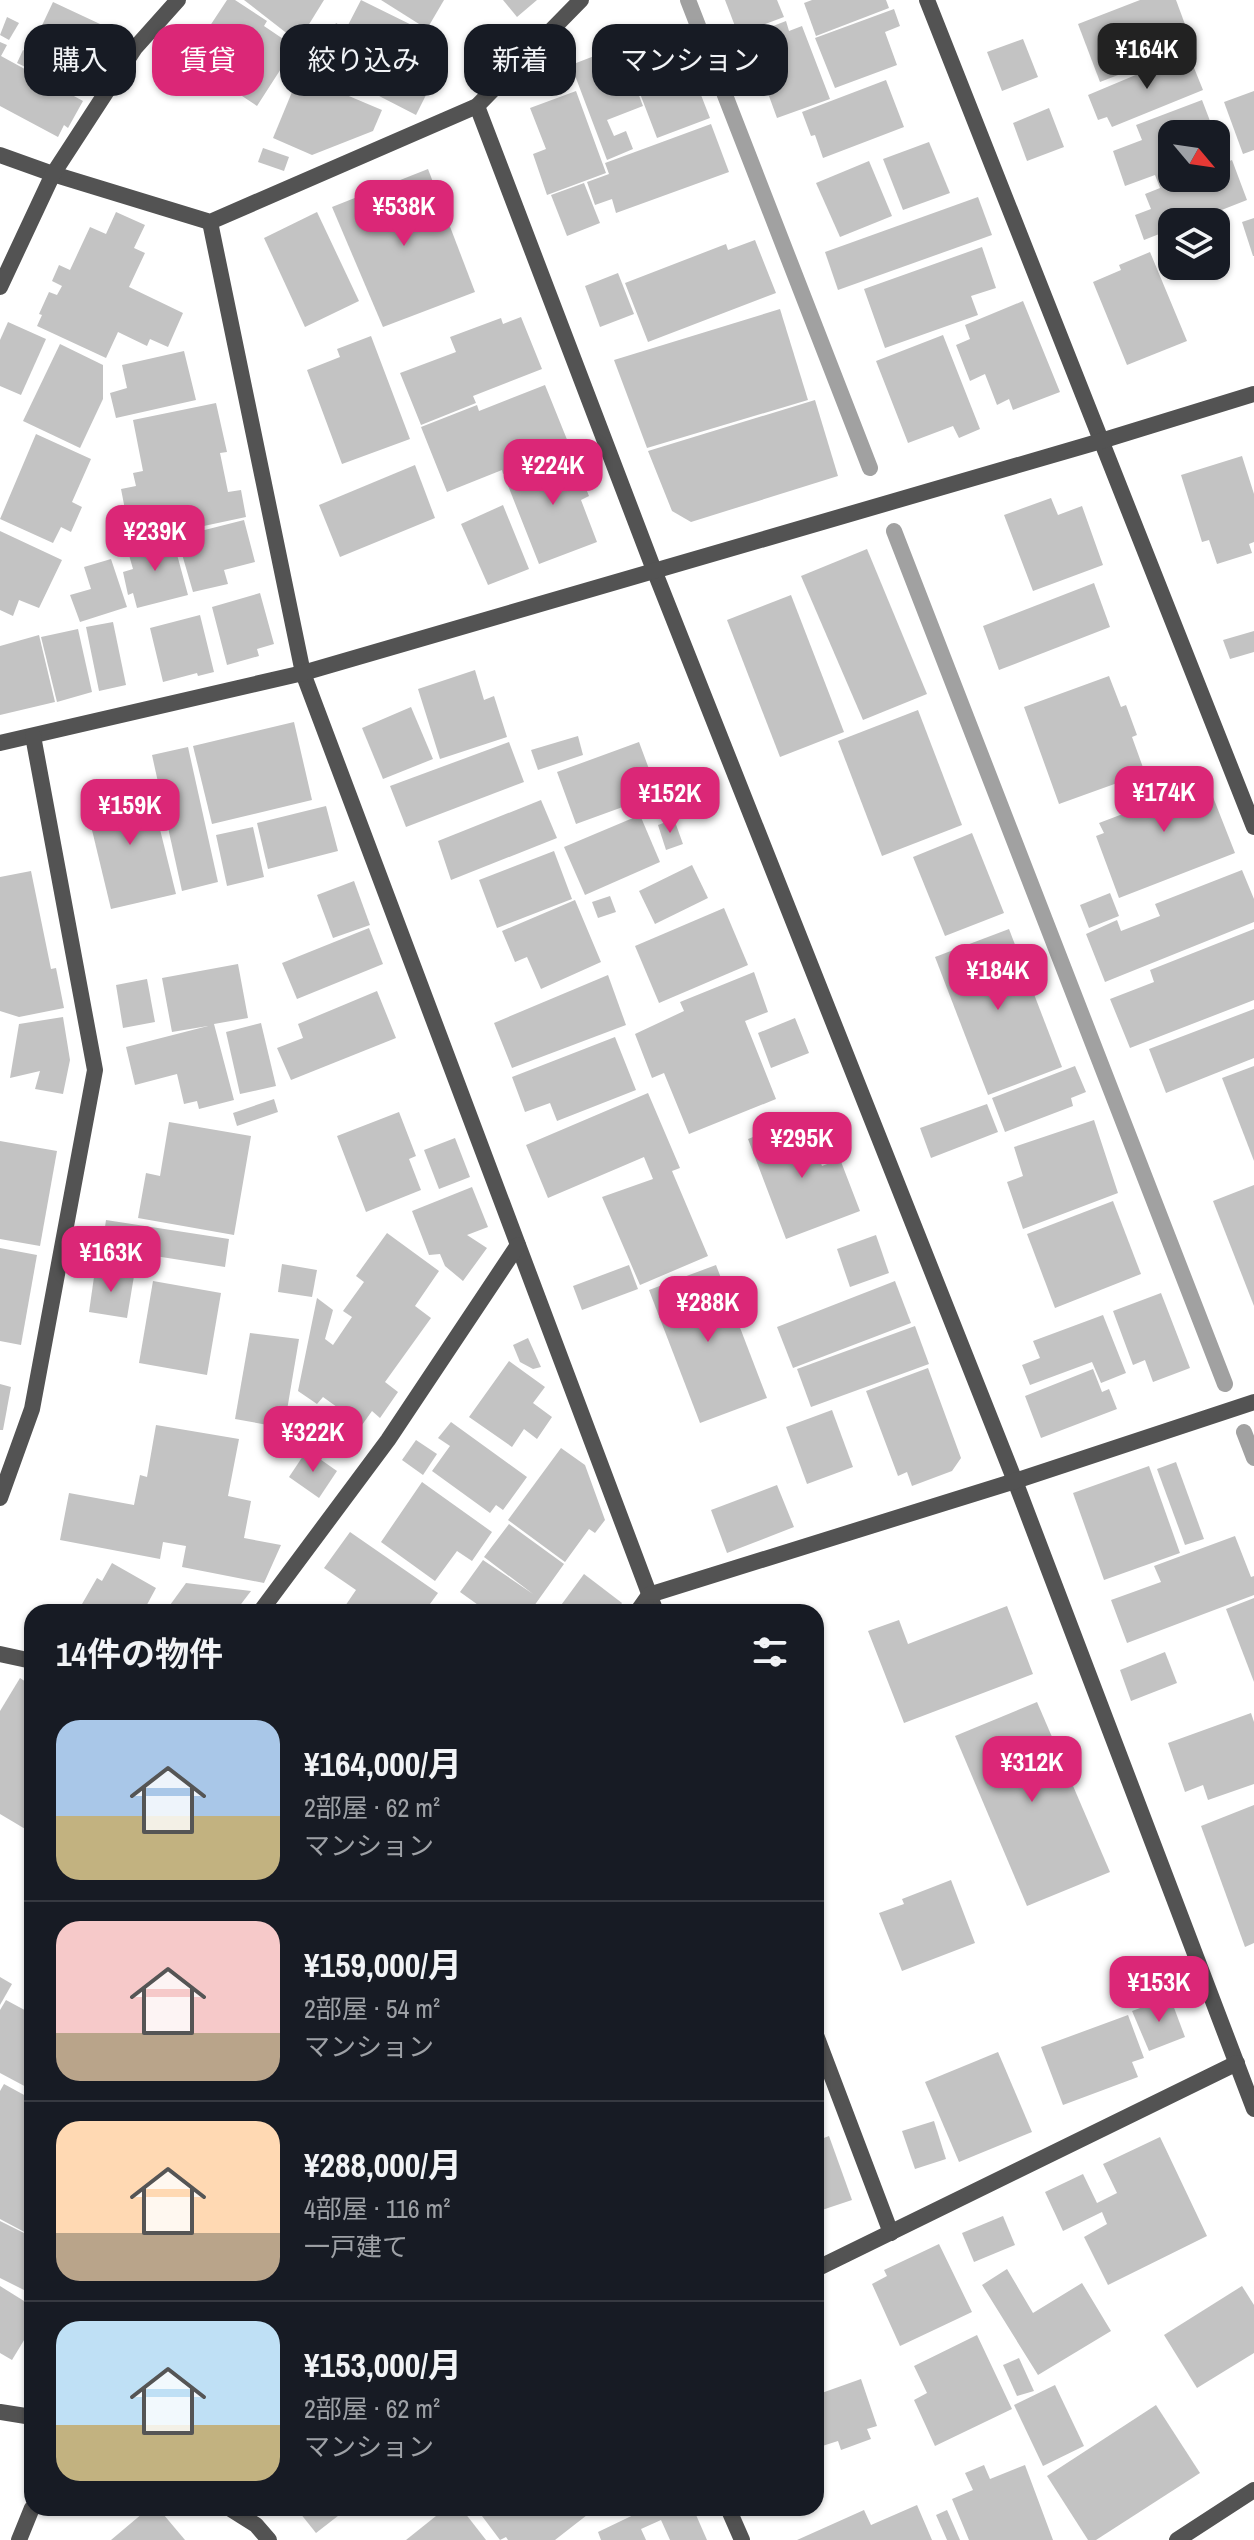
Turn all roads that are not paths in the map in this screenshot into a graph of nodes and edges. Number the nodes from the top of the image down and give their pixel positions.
1 (178, 0) edge
2 (581, 0) edge
3 (927, 0) edge
4 (477, 106) junction
5 (0, 155) edge
6 (53, 174) junction
7 (210, 222) junction
8 (0, 287) edge
9 (1254, 394) edge
10 (1101, 441) junction
11 (654, 570) junction
12 (303, 673) junction
13 (33, 736) junction
14 (0, 743) edge
15 (1254, 827) edge
16 (518, 1245) junction
17 (1254, 1404) edge
18 (1015, 1481) junction
19 (0, 1498) edge
20 (649, 1595) junction
21 (266, 1604) edge
22 (643, 1604) edge
23 (653, 1604) edge
24 (0, 1654) edge
25 (24, 1659) edge
26 (824, 2056) edge
27 (1237, 2063) junction
28 (1254, 2109) edge
29 (891, 2233) junction
30 (824, 2265) edge
31 (0, 2412) edge
32 (24, 2416) edge
33 (1254, 2490) edge
34 (29, 2516) edge
35 (242, 2516) edge
36 (732, 2516) edge
37 (19, 2540) edge
38 (269, 2540) edge
39 (742, 2540) edge
40 (1177, 2540) edge

1 - 6 street
2 - 4 street
3 - 10 street
4 - 7 street
4 - 11 street
5 - 6 street
6 - 7 street
6 - 8 street
7 - 12 street
9 - 10 street
10 - 11 street
10 - 15 street
11 - 12 street
11 - 18 street
12 - 13 street
12 - 16 street
13 - 14 street
13 - 19 street
16 - 20 street
16 - 21 street
17 - 18 street
18 - 20 street
18 - 27 street
20 - 22 street
20 - 23 street
24 - 25 street
26 - 29 street
27 - 28 street
27 - 29 street
29 - 30 street
31 - 32 street
33 - 40 street
34 - 37 street
35 - 38 street
36 - 39 street

